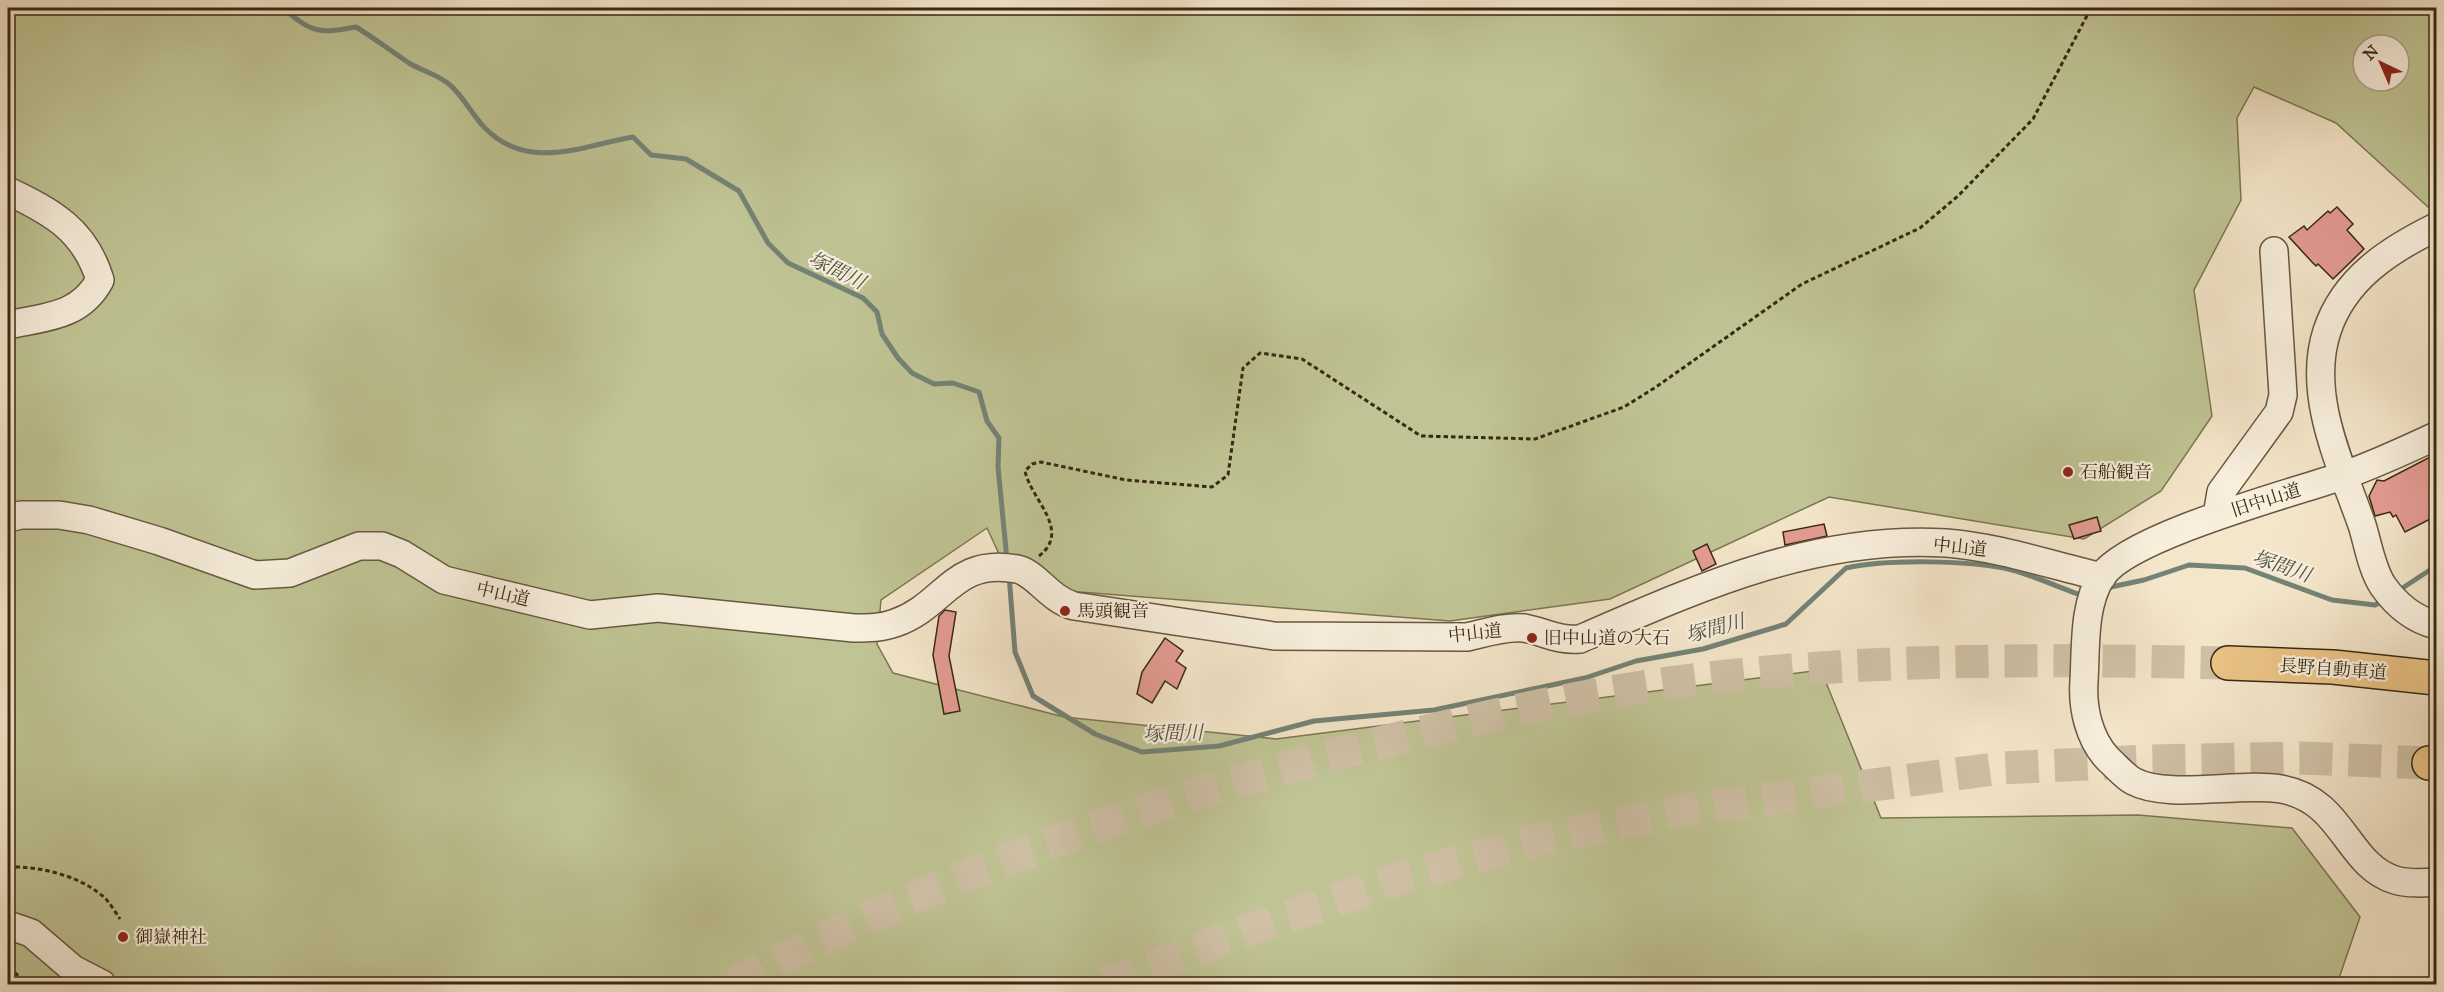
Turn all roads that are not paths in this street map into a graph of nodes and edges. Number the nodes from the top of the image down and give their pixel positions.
1 (8, 191) edge
2 (2436, 227) edge
3 (2274, 251) dead end
4 (8, 325) edge
5 (2436, 436) edge
6 (2345, 475) junction
7 (2217, 516) junction
8 (8, 518) edge
9 (2102, 577) junction
10 (2436, 625) edge
11 (2229, 663) tunnel mouth
12 (2436, 678) edge
13 (2436, 882) edge
14 (8, 925) edge
15 (102, 984) edge

1 - 4 street
2 - 6 street
3 - 7 street
5 - 6 street, 旧中山道
6 - 7 street, 旧中山道
6 - 10 street
7 - 9 street, 旧中山道
8 - 9 street, 中山道
9 - 13 street
11 - 12 highway, 長野自動車道
14 - 15 street

